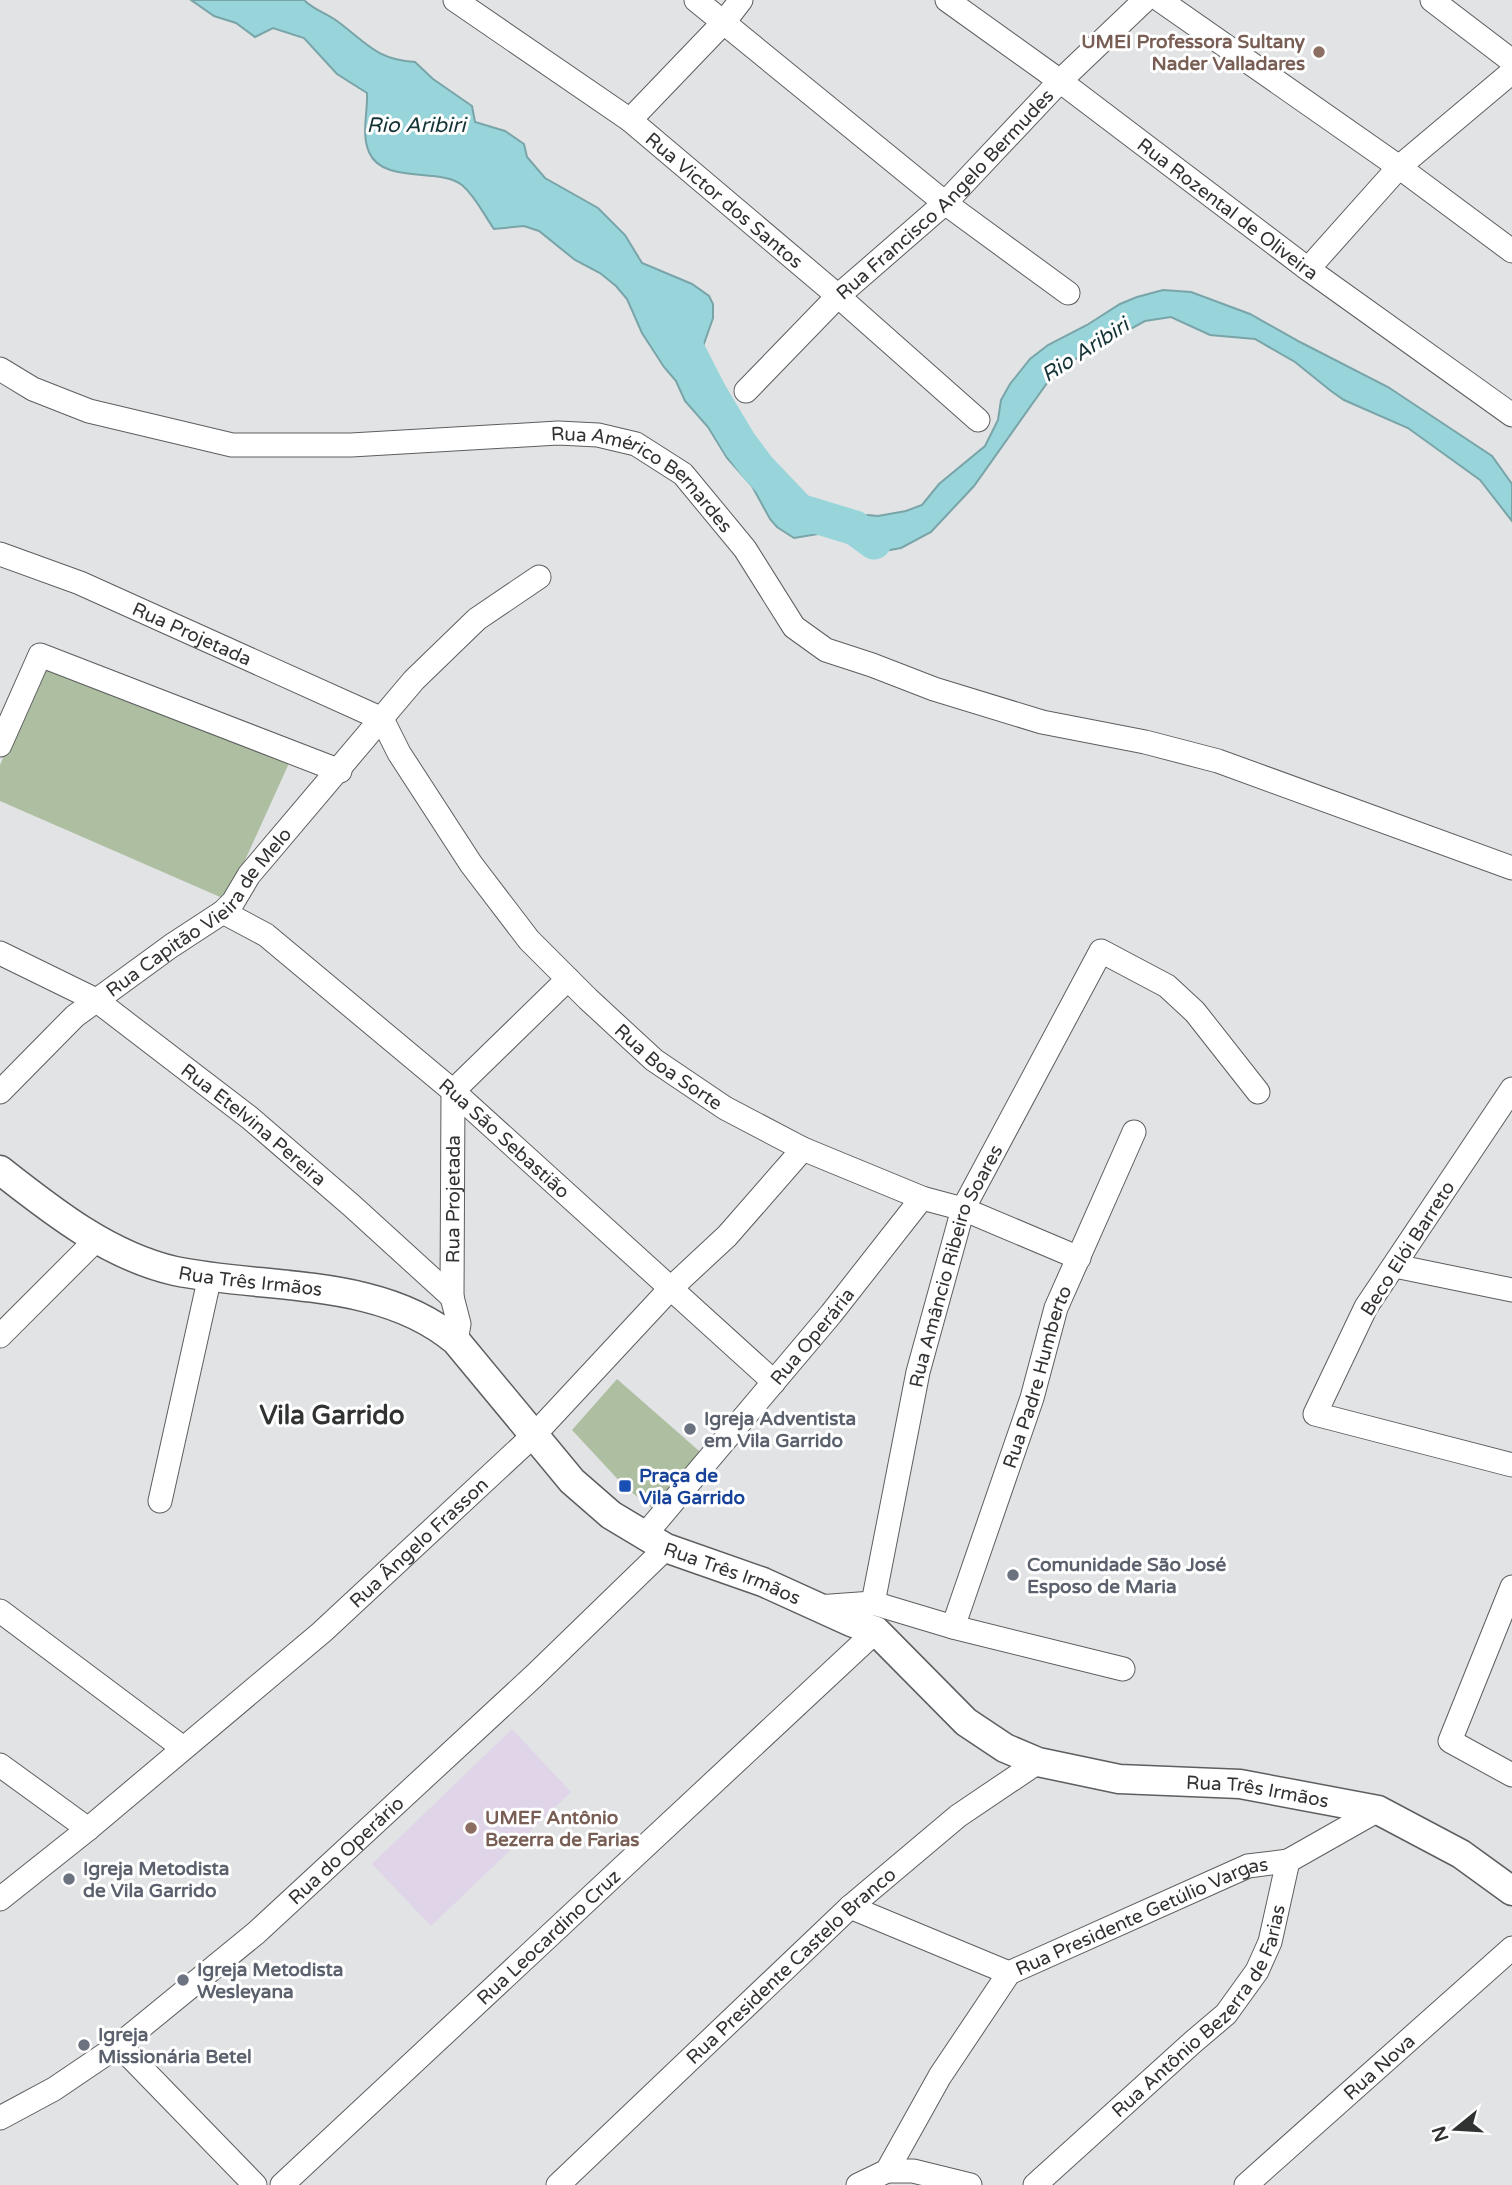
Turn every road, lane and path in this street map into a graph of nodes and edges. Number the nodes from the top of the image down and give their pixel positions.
1 (455, 0) edge
2 (696, 0) edge
3 (741, 0) edge
4 (947, 0) edge
5 (1145, 0) edge
6 (1160, 0) edge
7 (1432, 0) edge
8 (724, 22) junction
9 (1512, 61) edge
10 (1512, 72) edge
11 (1060, 81) junction
12 (630, 120) junction
13 (1399, 167) junction
14 (945, 203) junction
15 (1512, 251) edge
16 (1308, 268) junction
17 (1068, 293) dead end
18 (838, 296) junction
19 (0, 369) edge
20 (746, 391) dead end
21 (1512, 415) edge
22 (978, 420) dead end
23 (0, 554) edge
24 (539, 577) dead end
25 (382, 719) junction
26 (0, 745) edge
27 (340, 771) junction
28 (1512, 868) edge
29 (223, 912) junction
30 (0, 953) edge
31 (568, 979) junction
32 (96, 1000) junction
33 (1512, 1089) edge
34 (453, 1091) junction
35 (0, 1092) edge
36 (1258, 1092) dead end
37 (1134, 1132) dead end
38 (803, 1149) junction
39 (0, 1170) edge
40 (922, 1198) junction
41 (963, 1209) junction
42 (97, 1239) junction
43 (1079, 1258) junction
44 (1395, 1266) junction
45 (210, 1276) junction
46 (670, 1289) junction
47 (1512, 1290) edge
48 (452, 1297) junction
49 (0, 1336) edge
50 (456, 1341) junction
51 (774, 1382) junction
52 (535, 1434) junction
53 (1512, 1465) edge
54 (160, 1501) dead end
55 (655, 1542) junction
56 (1512, 1587) edge
57 (0, 1611) edge
58 (875, 1617) junction
59 (953, 1628) junction
60 (1123, 1668) dead end
61 (183, 1748) junction
62 (1038, 1762) junction
63 (0, 1765) edge
64 (1512, 1775) edge
65 (1378, 1810) junction
66 (88, 1829) junction
67 (1288, 1861) junction
68 (1512, 1891) edge
69 (0, 1899) edge
70 (850, 1907) junction
71 (1512, 1948) edge
72 (1009, 1973) junction
73 (120, 2045) junction
74 (0, 2118) edge
75 (887, 2171) junction
76 (255, 2185) edge
77 (282, 2185) edge
78 (558, 2185) edge
79 (858, 2185) edge
80 (970, 2185) edge
81 (1035, 2185) edge
82 (1246, 2185) edge

1 - 12 street, Rua Victor dos Santos
2 - 8 street
3 - 8 street
4 - 11 street, Rua Rozental de Oliveira
5 - 11 street, Rua Francisco Angelo Bermudes
6 - 13 street
7 - 9 street
8 - 12 street
8 - 14 street
10 - 13 street
11 - 14 street, Rua Francisco Angelo Bermudes
11 - 16 street, Rua Rozental de Oliveira
12 - 18 street, Rua Victor dos Santos
13 - 15 street
13 - 16 street
14 - 17 street
14 - 18 street, Rua Francisco Angelo Bermudes
16 - 21 street, Rua Rozental de Oliveira
18 - 20 street, Rua Francisco Angelo Bermudes
18 - 22 street, Rua Victor dos Santos
19 - 28 street, Rua Américo Bernardes
23 - 25 street, Rua Projetada
24 - 25 street, Rua Capitão Vieira de Melo
25 - 27 street, Rua Capitão Vieira de Melo
25 - 31 street, Rua Boa Sorte
26 - 27 street
27 - 29 street, Rua Capitão Vieira de Melo
29 - 32 street, Rua Capitão Vieira de Melo
29 - 34 street, Rua São Sebastião
30 - 32 street, Rua Etelvina Pereira
31 - 34 street
31 - 38 street, Rua Boa Sorte
32 - 35 street, Rua Capitão Vieira de Melo
32 - 48 street, Rua Etelvina Pereira
33 - 44 street, Beco Elói Barreto
34 - 46 street, Rua São Sebastião
34 - 48 street, Rua Projetada
36 - 41 street, Rua Amâncio Ribeiro Soares
37 - 43 street, Rua Padre Humberto
38 - 40 street, Rua Boa Sorte
38 - 46 street, Rua Ângelo Frasson
39 - 42 street, Rua Três Irmãos
40 - 41 street, Rua Boa Sorte
40 - 51 street, Rua Operária
41 - 43 street, Rua Boa Sorte
41 - 58 street, Rua Amâncio Ribeiro Soares
42 - 45 street, Rua Três Irmãos
42 - 49 street
43 - 59 street, Rua Padre Humberto
44 - 47 street
44 - 53 street, Beco Elói Barreto
45 - 50 street, Rua Três Irmãos
45 - 54 street
46 - 51 street, Rua São Sebastião
46 - 52 street, Rua Ângelo Frasson
48 - 50 street
50 - 52 street, Rua Três Irmãos
51 - 55 street, Rua Operária
52 - 55 street, Rua Três Irmãos
52 - 61 street, Rua Ângelo Frasson
55 - 58 street, Rua Três Irmãos
55 - 73 street, Rua do Operário
56 - 64 street
57 - 61 street
58 - 59 street
58 - 62 street, Rua Três Irmãos
58 - 77 street, Rua Leocardino Cruz
59 - 60 street
61 - 66 street, Rua Ângelo Frasson
62 - 65 street, Rua Três Irmãos
62 - 70 street, Rua Presidente Castelo Branco
63 - 66 street
65 - 67 street
65 - 68 street, Rua Três Irmãos
66 - 69 street, Rua Ângelo Frasson
67 - 72 street, Rua Presidente Getúlio Vargas
67 - 81 street, Rua Antônio Bezerra de Farias
70 - 72 street
70 - 78 street, Rua Presidente Castelo Branco
71 - 82 street, Rua Nova
72 - 75 street, Rua Presidente Getúlio Vargas
73 - 74 street, Rua do Operário
73 - 76 street
75 - 79 street
75 - 80 street

